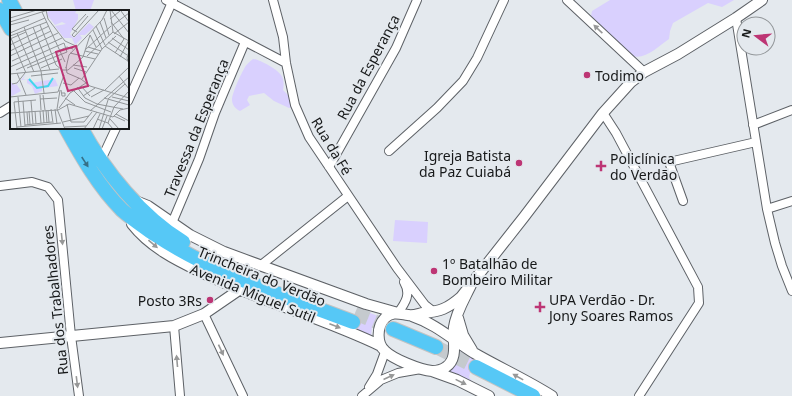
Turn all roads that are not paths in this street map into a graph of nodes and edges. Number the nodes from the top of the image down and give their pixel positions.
1 (9, 0) edge
2 (273, 0) edge
3 (417, 0) edge
4 (504, 0) edge
5 (567, 0) edge
6 (762, 0) edge
7 (170, 1) edge
8 (5, 14) edge
9 (739, 16) edge
10 (736, 18) edge
11 (10, 26) edge
12 (245, 42) junction
13 (742, 56) edge
14 (286, 63) junction
15 (644, 72) junction
16 (129, 99) edge
17 (10, 107) edge
18 (792, 110) edge
19 (0, 113) edge
20 (603, 113) junction
21 (753, 125) junction
22 (67, 129) edge
23 (82, 129) edge
24 (116, 129) edge
25 (756, 142) junction
26 (389, 151) dead end
27 (101, 160) junction
28 (329, 166) junction
29 (0, 186) edge
30 (348, 196) junction
31 (135, 201) junction
32 (683, 201) dead end
33 (792, 201) edge
34 (767, 209) junction
35 (128, 215) junction
36 (172, 223) junction
37 (260, 266) junction
38 (397, 268) junction
39 (226, 284) junction
40 (471, 285) junction
41 (239, 290) junction
42 (792, 291) edge
43 (226, 299) junction
44 (434, 312) junction
45 (398, 313) junction
46 (204, 314) junction
47 (457, 314) junction
48 (408, 315) junction
49 (174, 326) junction
50 (71, 336) junction
51 (453, 340) junction
52 (387, 341) junction
53 (0, 343) edge
54 (434, 351) tunnel mouth
55 (475, 365) junction
56 (421, 369) junction
57 (432, 371) junction
58 (79, 396) edge
59 (180, 396) edge
60 (243, 396) edge
61 (361, 396) edge
62 (489, 396) edge
63 (513, 396) edge
64 (533, 396) edge
65 (552, 396) edge
66 (639, 396) edge

1 - 8 highway
2 - 14 street, Rua da Fé
3 - 28 street, Rua da Esperança
4 - 26 street
15 -> 5 street
6 - 9 street
7 - 12 street
7 - 16 street
8 - 11 highway
10 - 15 street
12 - 14 street
12 - 36 street, Travessa da Esperança
13 - 21 street
14 - 28 street, Rua da Fé
15 - 20 street
17 - 19 street
18 - 21 street
20 - 40 street
20 - 66 street
21 - 25 street
22 -> 35 highway, Avenida Miguel Sutil
23 - 27 highway, Avenida Miguel Sutil
24 - 27 street
25 - 32 street
25 - 34 street
27 - 31 highway, Avenida Miguel Sutil
28 - 30 street, Rua da Fé
29 -> 50 street, Rua dos Trabalhadores
30 - 37 street
30 - 38 street, Rua da Fé
31 - 35 highway, Trincheira do Verdão
31 - 36 street, Avenida Miguel Sutil
33 - 34 street
34 - 42 street
35 -> 39 street, Avenida Miguel Sutil
36 - 37 street, Avenida Miguel Sutil
37 - 45 street, Avenida Miguel Sutil
38 - 44 street, Rua da Fé
38 - 45 street, Rua da Fé
39 - 41 street, Avenida Miguel Sutil
39 - 43 street
40 - 44 street
40 - 47 street
41 - 43 street
41 -> 52 street, Avenida Miguel Sutil
43 - 46 street
44 - 48 street
45 - 48 street, Avenida Miguel Sutil
45 - 52 street
46 - 49 street
46 -> 60 street
47 - 51 street
47 - 55 street
48 - 51 street
49 - 50 street
59 -> 49 street
50 - 53 street
50 -> 58 street, Rua dos Trabalhadores
51 - 55 street
51 - 57 street
52 - 54 highway
52 - 56 street, Avenida Miguel Sutil
52 - 61 street
55 - 63 highway
55 - 64 highway
65 -> 55 street
56 - 57 street, Avenida Miguel Sutil
61 -> 56 street
57 -> 62 street

